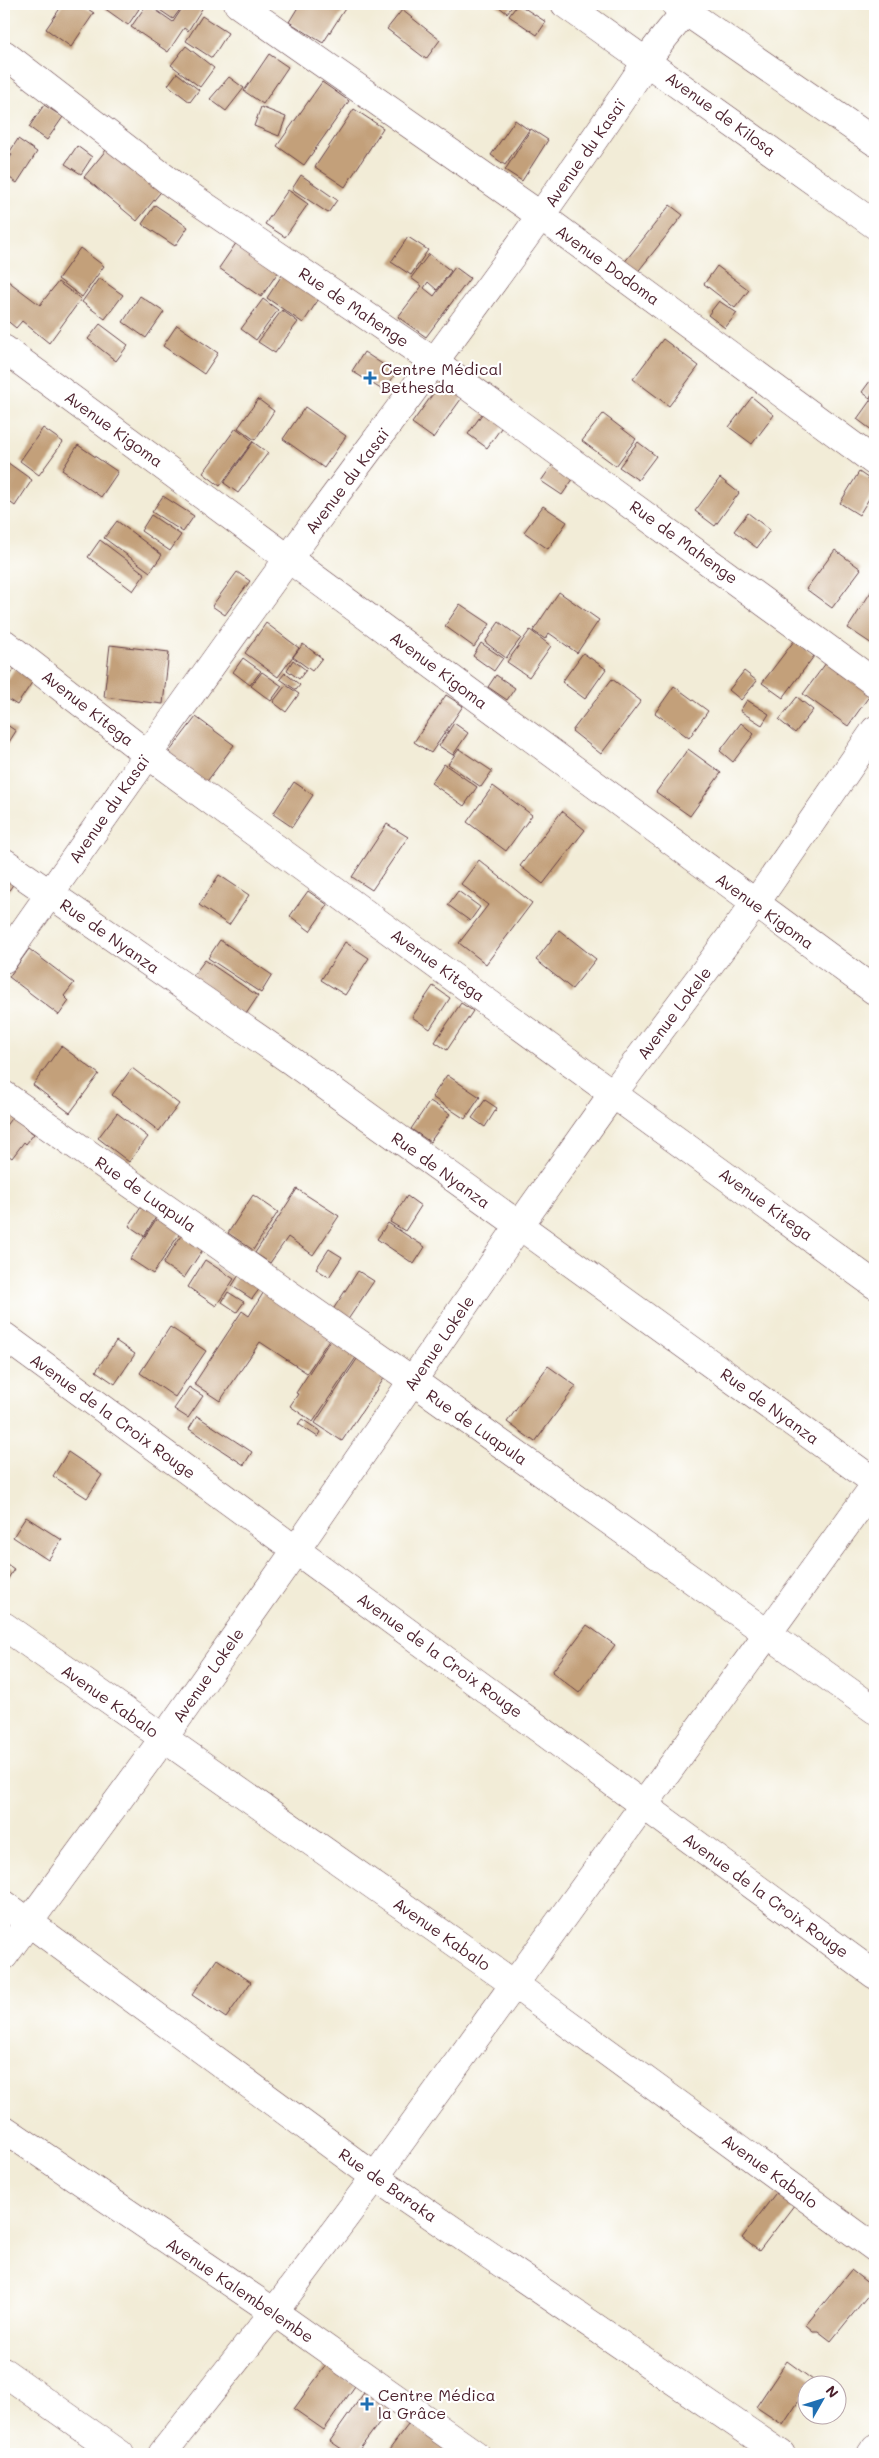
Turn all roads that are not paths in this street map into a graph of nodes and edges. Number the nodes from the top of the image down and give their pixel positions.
1 (238, 4) edge
2 (565, 4) edge
3 (684, 6) edge
4 (4, 54) edge
5 (648, 62) junction
6 (875, 142) edge
7 (541, 216) junction
8 (875, 225) edge
9 (4, 348) edge
10 (436, 363) junction
11 (875, 462) edge
12 (289, 558) junction
13 (4, 643) edge
14 (875, 683) edge
15 (875, 730) edge
16 (147, 754) junction
17 (4, 862) edge
18 (50, 894) junction
19 (755, 904) junction
20 (4, 959) edge
21 (875, 991) edge
22 (614, 1092) junction
23 (4, 1095) edge
24 (519, 1226) junction
25 (875, 1284) edge
26 (4, 1336) edge
27 (413, 1381) junction
28 (875, 1484) edge
29 (296, 1550) junction
30 (4, 1626) edge
31 (770, 1634) junction
32 (875, 1710) edge
33 (163, 1739) junction
34 (644, 1805) junction
35 (4, 1904) edge
36 (28, 1921) junction
37 (4, 1956) edge
38 (875, 1975) edge
39 (514, 1984) junction
40 (4, 2129) edge
41 (375, 2177) junction
42 (875, 2248) edge
43 (274, 2312) junction
44 (4, 2372) edge
45 (875, 2448) edge
46 (120, 2454) edge
47 (162, 2454) edge
48 (475, 2454) edge
49 (781, 2454) edge
50 (871, 2454) edge

1 - 7 street, Avenue Dodoma
2 - 5 street, Avenue de Kilosa
3 - 5 street, Avenue du Kasaï
3 - 6 street
4 - 10 street, Rue de Mahenge
5 - 7 street, Avenue du Kasaï
5 - 8 street, Avenue de Kilosa
7 - 10 street, Avenue du Kasaï
7 - 11 street, Avenue Dodoma
9 - 12 street, Avenue Kigoma
10 - 12 street, Avenue du Kasaï
10 - 14 street, Rue de Mahenge
12 - 16 street, Avenue du Kasaï
12 - 19 street, Avenue Kigoma
13 - 16 street, Avenue Kitega
15 - 19 street, Avenue Lokele
16 - 18 street, Avenue du Kasaï
16 - 22 street, Avenue Kitega
17 - 18 street, Rue de Nyanza
18 - 20 street, Avenue du Kasaï
18 - 24 street, Rue de Nyanza
19 - 21 street, Avenue Kigoma
19 - 22 street, Avenue Lokele
22 - 24 street, Avenue Lokele
22 - 25 street, Avenue Kitega
23 - 27 street, Rue de Luapula
24 - 27 street, Avenue Lokele
24 - 28 street, Rue de Nyanza
26 - 29 street, Avenue de la Croix Rouge
27 - 29 street, Avenue Lokele
27 - 31 street, Rue de Luapula
28 - 31 street
29 - 33 street, Avenue Lokele
29 - 34 street, Avenue de la Croix Rouge
30 - 33 street, Avenue Kabalo
31 - 32 street, Rue de Luapula
31 - 34 street
33 - 36 street, Avenue Lokele
33 - 39 street, Avenue Kabalo
34 - 38 street, Avenue de la Croix Rouge
34 - 39 street
35 - 36 street, Rue de Baraka
36 - 37 street, Avenue Lokele
36 - 41 street, Rue de Baraka
39 - 41 street
39 - 42 street, Avenue Kabalo
40 - 43 street, Avenue Kalembelembe
41 - 43 street
41 - 49 street, Rue de Baraka
43 - 47 street
43 - 48 street, Avenue Kalembelembe
44 - 46 street
45 - 50 street

